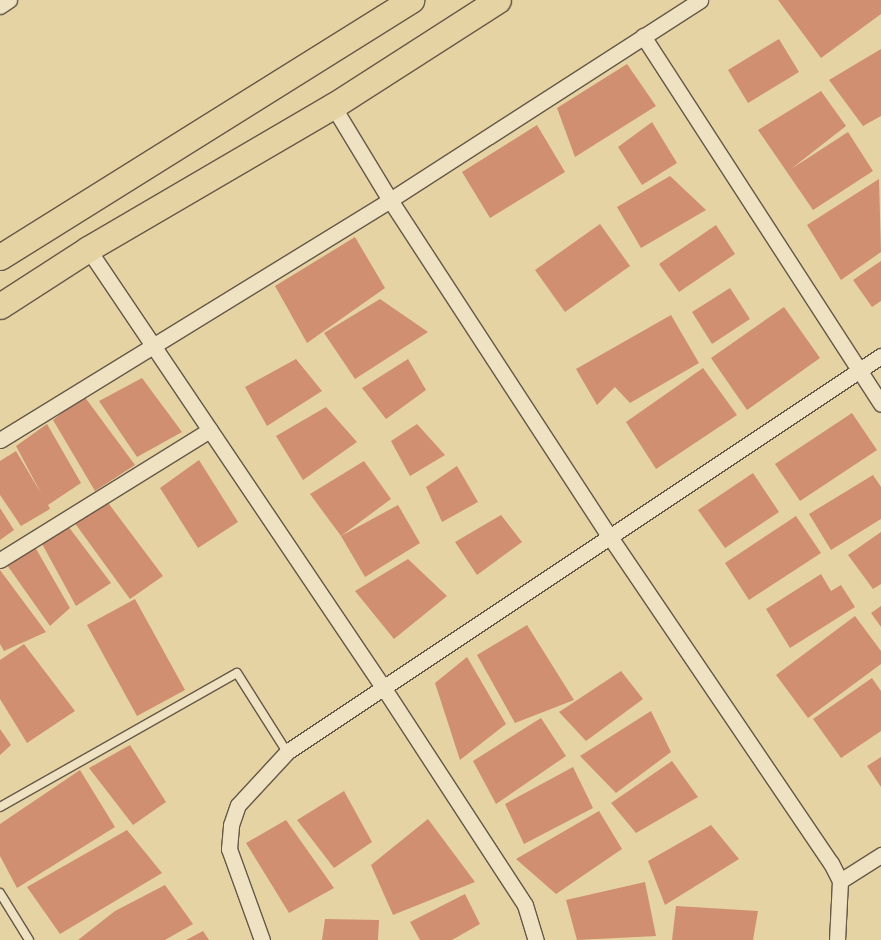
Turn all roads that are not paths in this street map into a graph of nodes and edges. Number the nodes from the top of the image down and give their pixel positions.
1 (9, 0) edge
2 (498, 0) edge
3 (700, 0) edge
4 (399, 3) edge
5 (0, 6) edge
6 (643, 36) junction
7 (333, 106) junction
8 (390, 200) junction
9 (88, 249) junction
10 (0, 257) edge
11 (2, 301) edge
12 (152, 346) junction
13 (881, 356) edge
14 (859, 370) junction
15 (881, 404) edge
16 (210, 430) junction
17 (0, 440) edge
18 (610, 537) junction
19 (0, 560) edge
20 (383, 687) junction
21 (287, 752) junction
22 (0, 807) edge
23 (881, 855) edge
24 (840, 881) junction
25 (0, 893) edge
26 (29, 940) edge
27 (262, 940) edge
28 (536, 940) edge
29 (836, 940) edge

1 - 5 street
2 - 7 main road
3 - 6 street
4 - 10 main road
6 - 8 street
6 - 14 street
7 - 8 street
7 - 9 main road
8 - 12 street
8 - 18 street
9 - 11 main road
9 - 12 street
12 - 16 street
12 - 17 street
13 - 14 street
14 - 15 street
14 - 18 street
16 - 19 street
16 - 20 street
18 - 20 street
18 - 24 street
20 - 21 street
20 - 28 street
21 - 22 lane
21 - 27 street
23 - 24 street
24 - 29 street
25 - 26 lane

